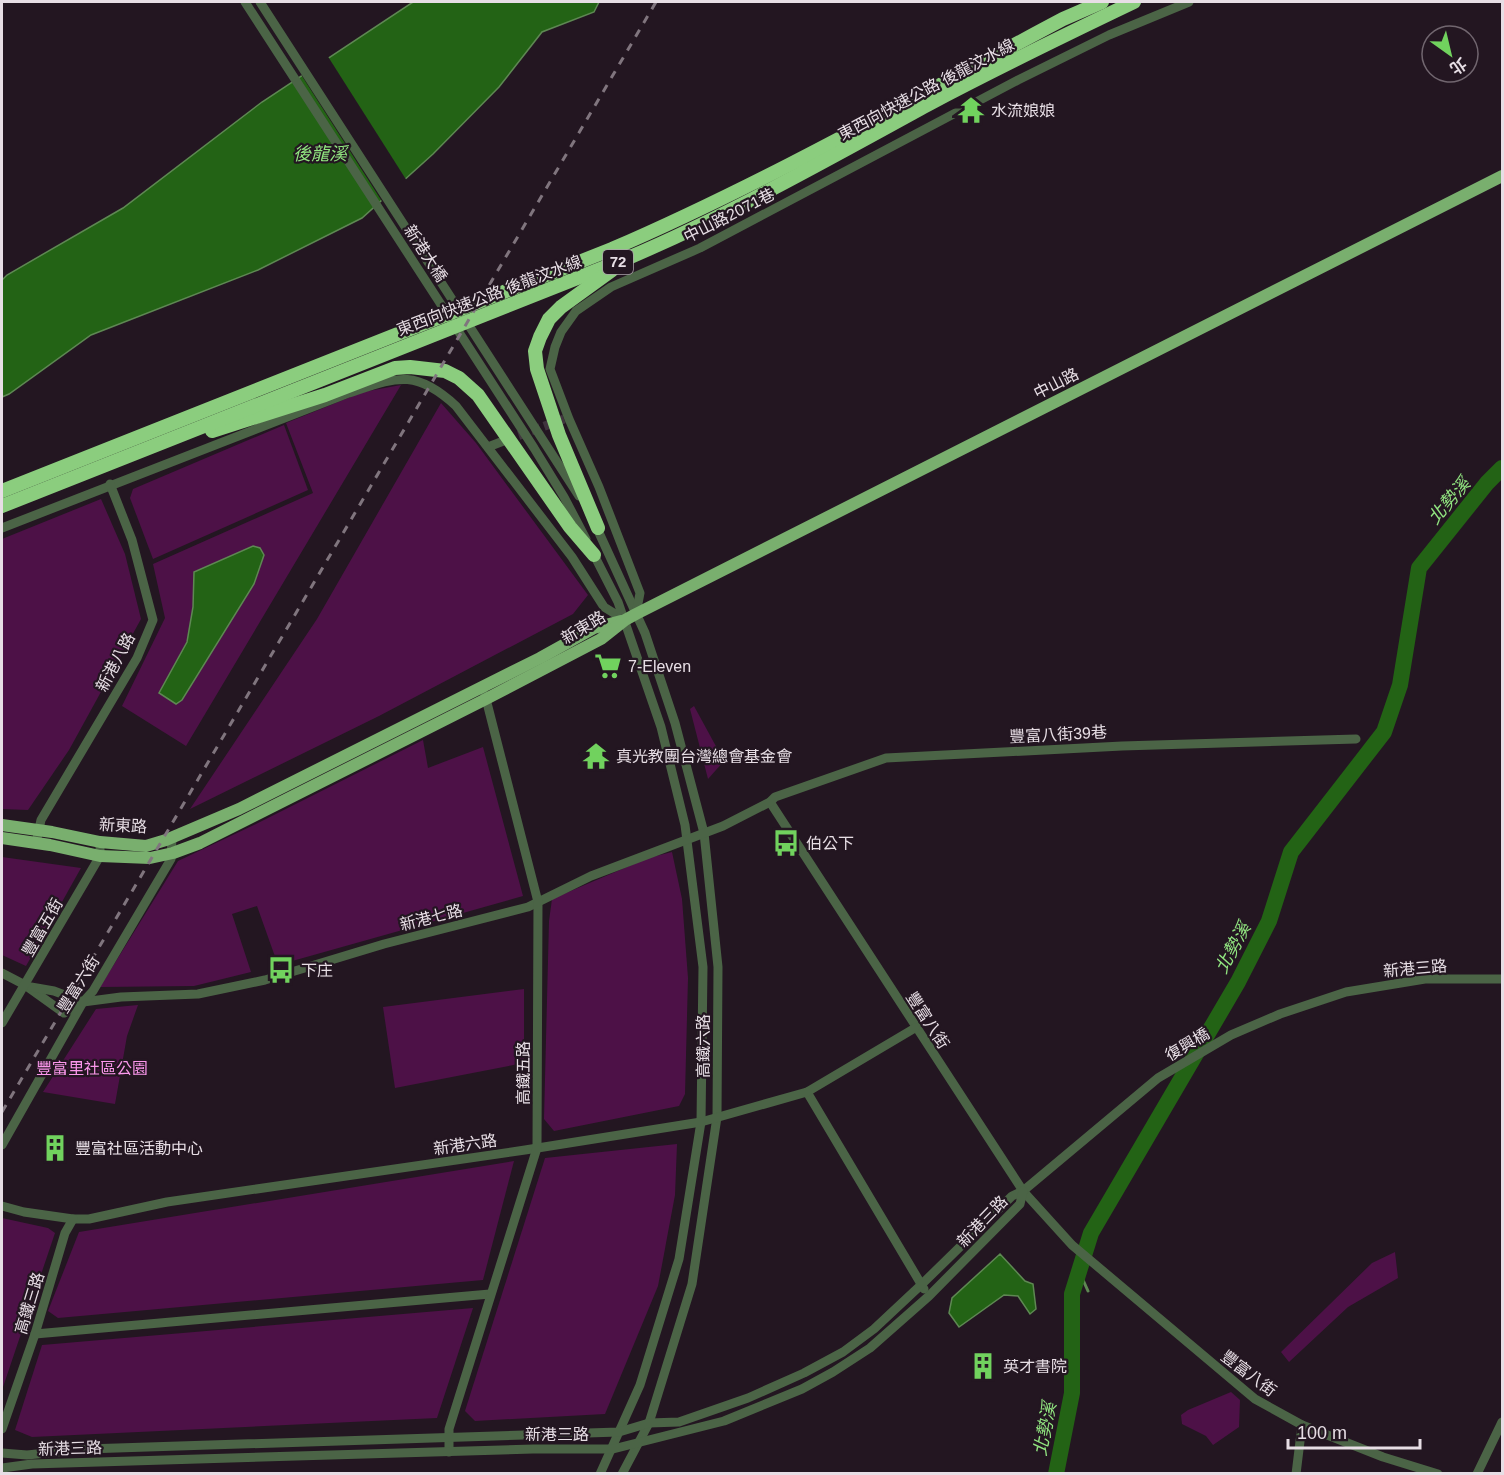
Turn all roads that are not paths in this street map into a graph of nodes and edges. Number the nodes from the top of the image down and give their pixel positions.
1 (244, 2) edge
2 (260, 2) edge
3 (1102, 2) edge
4 (1134, 2) edge
5 (1189, 2) edge
6 (1503, 176) edge
7 (628, 258) junction
8 (506, 440) tunnel mouth
9 (488, 447) junction
10 (110, 464) junction
11 (78, 469) junction
12 (110, 484) junction
13 (2, 491) edge
14 (2, 506) edge
15 (2, 528) edge
16 (598, 528) junction
17 (594, 555) junction
18 (631, 617) junction
19 (485, 693) junction
20 (1356, 740) dead end
21 (770, 802) junction
22 (2, 825) edge
23 (704, 833) junction
24 (37, 836) junction
25 (2, 838) edge
26 (172, 838) junction
27 (687, 840) junction
28 (99, 842) junction
29 (173, 853) junction
30 (100, 856) junction
31 (538, 903) junction
32 (2, 973) edge
33 (1503, 979) edge
34 (25, 985) junction
35 (83, 1002) junction
36 (2, 1023) edge
37 (915, 1028) junction
38 (1231, 1035) joint
39 (1158, 1078) joint
40 (807, 1092) junction
41 (717, 1117) junction
42 (701, 1122) junction
43 (2, 1145) edge
44 (537, 1148) junction
45 (1023, 1191) junction
46 (2, 1206) edge
47 (73, 1219) junction
48 (921, 1285) junction
49 (490, 1294) junction
50 (929, 1296) junction
51 (35, 1334) junction
52 (1503, 1422) edge
53 (649, 1423) junction
54 (1302, 1425) junction
55 (2, 1429) edge
56 (619, 1432) junction
57 (449, 1436) junction
58 (638, 1442) junction
59 (613, 1449) junction
60 (449, 1452) junction
61 (2, 1453) edge
62 (2, 1468) edge
63 (600, 1473) edge
64 (622, 1473) edge
65 (1296, 1473) edge
66 (1438, 1473) edge
67 (1478, 1473) edge

1 - 17 street, 新港大橋
2 - 16 street, 新港大橋
3 - 11 highway, 東西向快速公路 後龍汶水線 / 72
4 - 7 highway, 東西向快速公路 後龍汶水線 / 72
5 - 18 street, 中山路2071巷
6 - 18 main road, 中山路
7 - 10 highway, 東西向快速公路 後龍汶水線 / 72
7 - 16 highway
8 - 9 street
9 - 12 street
9 - 18 street
10 - 11 highway, 東西向快速公路 後龍汶水線 / 72
10 - 17 highway
11 - 13 highway, 東西向快速公路 後龍汶水線 / 72
11 - 14 highway, 東西向快速公路 後龍汶水線 / 72
12 - 15 street
12 - 24 street, 新港八路
16 - 18 street, 新港大橋
17 - 18 street, 新港大橋
18 - 19 main road, 新東路
18 - 23 street, 高鐵六路
18 - 27 street, 高鐵六路
19 - 26 main road, 新東路
19 - 29 main road, 新東路
19 - 31 street, 高鐵五路
20 - 21 street, 豐富八街39巷
21 - 23 street, 新港七路
21 - 37 street, 豐富八街
22 - 24 main road, 新東路
23 - 27 street, 新港七路
23 - 41 street, 高鐵六路
24 - 25 main road, 新東路
24 - 28 main road, 新東路
24 - 30 main road, 新東路
26 - 28 main road, 新東路
26 - 29 street
27 - 31 street, 新港七路
27 - 42 street, 高鐵六路
28 - 30 street
29 - 30 main road, 新東路
29 - 35 street, 豐富六街
30 - 34 street, 豐富五街
31 - 35 street, 新港七路
31 - 44 street, 高鐵五路
32 - 34 street, 新港七路
33 - 38 street, 新港三路
34 - 35 street, 新港七路
34 - 35 street, 新港七路
34 - 36 street, 豐富五街
35 - 43 street, 豐富六街
37 - 40 street, 新港六路
37 - 45 street, 豐富八街
38 - 39 street, 復興橋
39 - 45 street, 新港三路
40 - 41 street, 新港六路
40 - 48 street
41 - 42 street, 新港六路
41 - 53 street, 高鐵六路
42 - 44 street, 新港六路
42 - 56 street, 高鐵六路
44 - 47 street, 新港六路
44 - 49 street, 高鐵五路
45 - 48 street, 新港三路
45 - 50 street, 新港三路
45 - 54 street, 豐富八街
46 - 47 street, 新港六路
47 - 51 street, 高鐵三路
48 - 50 street
48 - 53 street, 新港三路
49 - 51 street
49 - 57 street, 高鐵五路
50 - 58 street, 新港三路
51 - 55 street, 高鐵三路
52 - 67 street
53 - 56 street, 新港三路
53 - 58 street, 高鐵六路
54 - 65 street
54 - 66 street, 豐富八街
56 - 57 street, 新港三路
56 - 59 street, 高鐵六路
57 - 60 street, 高鐵五路
57 - 61 street, 新港三路
58 - 59 street, 新港三路
58 - 64 street, 高鐵六路
59 - 60 street, 新港三路
59 - 63 street, 高鐵六路
60 - 62 street, 新港三路

